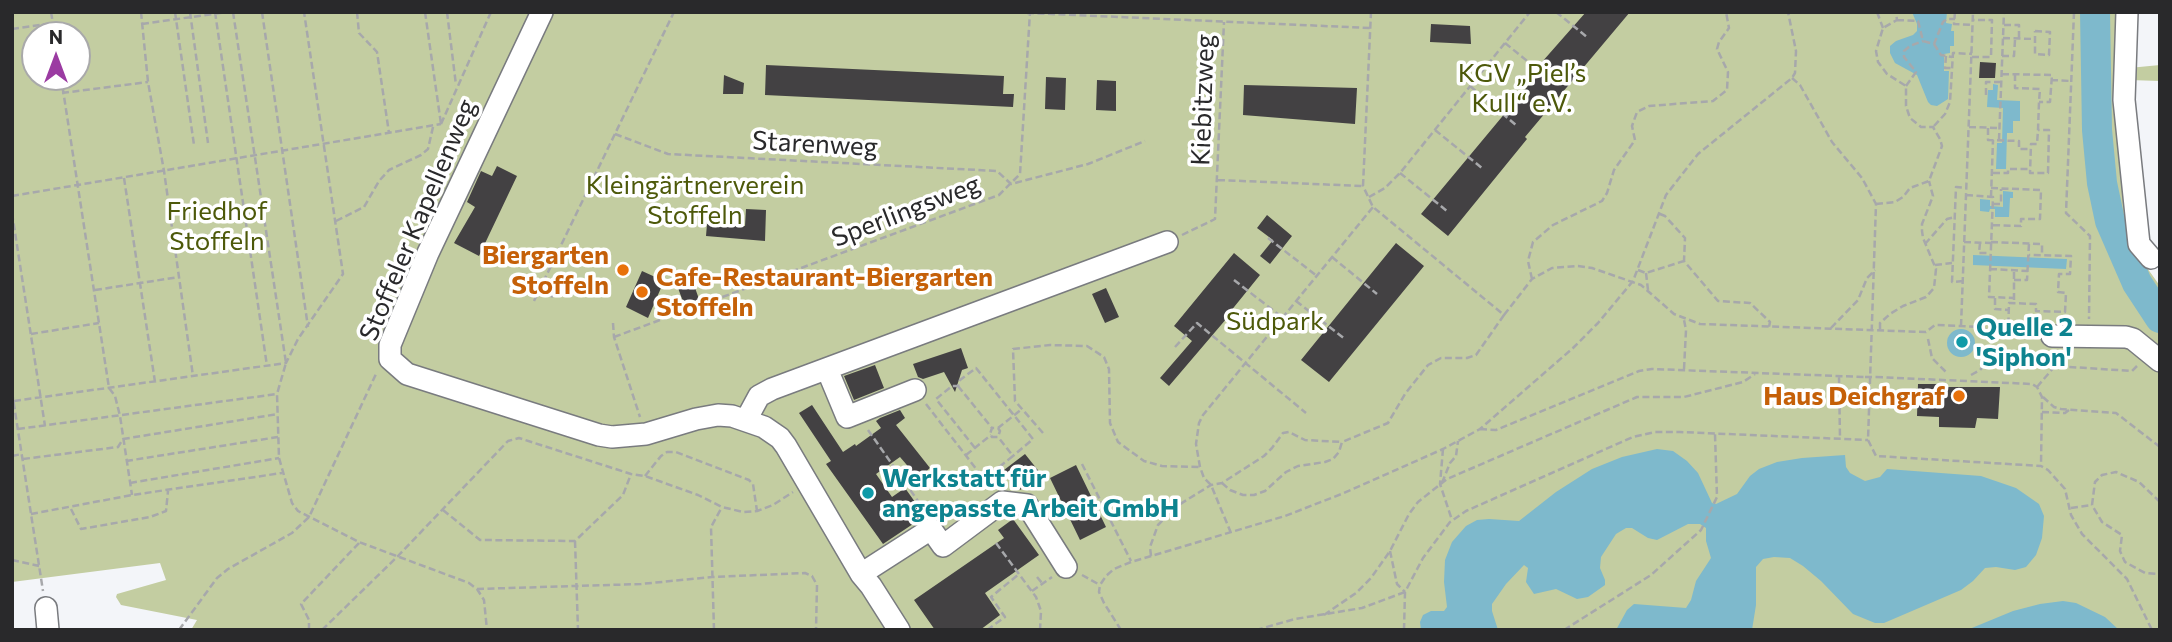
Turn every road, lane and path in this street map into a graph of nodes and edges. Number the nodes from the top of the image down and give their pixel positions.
1 (141, 12) edge
2 (175, 12) edge
3 (190, 12) edge
4 (228, 12) edge
5 (233, 12) edge
6 (262, 12) edge
7 (304, 12) edge
8 (357, 12) edge
9 (425, 12) edge
10 (447, 12) edge
11 (491, 12) edge
12 (542, 12) edge
13 (674, 12) edge
14 (1006, 12) edge
15 (1370, 12) edge
16 (1530, 12) edge
17 (1556, 12) edge
18 (1726, 12) edge
19 (1788, 12) edge
20 (1877, 12) edge
21 (1896, 12) edge
22 (1948, 12) edge
23 (1955, 12) edge
24 (1973, 12) edge
25 (2004, 12) edge
26 (2074, 12) edge
27 (2127, 12) edge
28 (215, 13) edge
29 (1030, 13) edge
30 (191, 17) junction
31 (1947, 19) junction
32 (1955, 19) junction
33 (176, 20) junction
34 (1897, 20) junction
35 (1224, 22) junction
36 (1973, 22) junction
37 (142, 24) junction
38 (2003, 24) junction
39 (1370, 28) junction
40 (1882, 28) junction
41 (1587, 37) dead end
42 (2017, 38) junction
43 (2003, 39) junction
44 (2035, 39) junction
45 (1992, 40) junction
46 (1923, 41) junction
47 (1505, 43) junction
48 (1934, 44) junction
49 (1972, 55) junction
50 (1945, 56) junction
51 (2002, 56) junction
52 (1952, 57) junction
53 (1952, 68) junction
54 (2001, 74) junction
55 (2015, 74) junction
56 (1792, 78) junction
57 (2051, 80) junction
58 (1552, 81) dead end
59 (2071, 81) junction
60 (148, 82) junction
61 (2001, 82) junction
62 (1470, 86) junction
63 (1906, 86) junction
64 (457, 89) junction
65 (62, 93) joint
66 (1986, 96) dead end
67 (2039, 102) junction
68 (441, 124) junction
69 (433, 126) junction
70 (1517, 126) dead end
71 (1933, 127) junction
72 (1969, 127) junction
73 (1989, 128) junction
74 (2000, 128) junction
75 (1435, 130) junction
76 (2038, 130) junction
77 (389, 134) junction
78 (615, 134) junction
79 (1993, 140) junction
80 (2001, 140) junction
81 (1145, 141) dead end
82 (208, 143) dead end
83 (324, 144) junction
84 (194, 145) dead end
85 (2031, 149) junction
86 (282, 151) junction
87 (255, 156) junction
88 (237, 159) junction
89 (1482, 168) dead end
90 (2030, 169) junction
91 (164, 171) junction
92 (1401, 173) junction
93 (1992, 173) junction
94 (124, 178) junction
95 (1217, 180) junction
96 (1929, 181) junction
97 (1011, 184) junction
98 (78, 185) junction
99 (1363, 187) junction
100 (1966, 188) junction
101 (1991, 188) junction
102 (2001, 189) junction
103 (1966, 195) junction
104 (12, 196) edge
105 (1369, 197) junction
106 (1991, 197) junction
107 (1876, 204) junction
108 (1993, 206) junction
109 (1373, 207) junction
110 (1447, 211) dead end
111 (12, 213) edge
112 (1659, 214) junction
113 (1955, 217) junction
114 (336, 220) junction
115 (1992, 225) junction
116 (1268, 238) dead end
117 (1167, 242) joint
118 (1964, 242) junction
119 (1991, 242) junction
120 (1980, 243) junction
121 (2029, 243) junction
122 (1925, 244) junction
123 (1990, 255) junction
124 (2042, 255) junction
125 (2029, 256) junction
126 (1332, 257) junction
127 (2151, 258) dead end
128 (1684, 261) junction
129 (1952, 263) junction
130 (1935, 265) junction
131 (1990, 267) junction
132 (2028, 269) junction
133 (1638, 270) junction
134 (1875, 270) junction
135 (2014, 270) junction
136 (1646, 273) junction
137 (1317, 276) junction
138 (178, 277) junction
139 (1532, 279) junction
140 (1234, 280) dead end
141 (2014, 280) junction
142 (1633, 281) junction
143 (1962, 281) junction
144 (140, 283) junction
145 (94, 290) junction
146 (1648, 290) junction
147 (540, 291) junction
148 (1377, 294) dead end
149 (554, 297) dead end
150 (1995, 298) junction
151 (534, 301) dead end
152 (1296, 301) junction
153 (2014, 301) junction
154 (2008, 310) junction
155 (1504, 315) junction
156 (1283, 318) junction
157 (1684, 320) junction
158 (99, 323) junction
159 (613, 323) dead end
160 (1961, 326) junction
161 (308, 327) junction
162 (1769, 327) junction
163 (1830, 328) junction
164 (1872, 329) junction
165 (1880, 329) junction
166 (31, 334) junction
167 (2008, 335) junction
168 (2052, 336) joint
169 (2088, 336) junction
170 (614, 337) junction
171 (1345, 339) dead end
172 (1928, 339) dead end
173 (1994, 342) dead end
174 (1175, 347) dead end
175 (390, 359) junction
176 (2151, 361) edge
177 (286, 363) junction
178 (1245, 363) junction
179 (267, 366) junction
180 (827, 369) junction
181 (1684, 369) junction
182 (1947, 373) dead end
183 (1755, 374) junction
184 (1971, 375) dead end
185 (193, 376) junction
186 (1839, 376) junction
187 (155, 382) junction
188 (958, 386) junction
189 (2037, 387) junction
190 (109, 388) junction
191 (915, 390) joint
192 (12, 392) edge
193 (277, 394) junction
194 (40, 397) junction
195 (2042, 397) junction
196 (14, 401) edge
197 (1022, 409) junction
198 (2069, 410) junction
199 (2042, 412) junction
200 (856, 413) junction
201 (1306, 413) dead end
202 (278, 414) junction
203 (120, 416) junction
204 (1014, 416) junction
205 (746, 420) junction
206 (45, 426) junction
207 (992, 428) junction
208 (998, 428) junction
209 (18, 429) junction
210 (1480, 429) junction
211 (646, 433) junction
212 (1043, 433) dead end
213 (1715, 434) junction
214 (991, 435) junction
215 (279, 437) junction
216 (998, 437) junction
217 (123, 439) junction
218 (1840, 439) junction
219 (1868, 440) junction
220 (1458, 441) junction
221 (1342, 442) junction
222 (2160, 447) edge
223 (975, 448) junction
224 (1443, 449) junction
225 (966, 455) junction
226 (12, 456) edge
227 (22, 456) junction
228 (1013, 456) junction
229 (279, 458) junction
230 (126, 461) junction
231 (1082, 464) dead end
232 (2041, 466) junction
233 (1200, 467) junction
234 (282, 473) junction
235 (631, 474) junction
236 (645, 476) junction
237 (984, 479) junction
238 (130, 483) junction
239 (1222, 483) junction
240 (807, 484) junction
241 (1441, 484) junction
242 (1210, 485) junction
243 (168, 491) junction
244 (132, 495) junction
245 (1002, 502) junction
246 (2160, 502) edge
247 (2092, 505) junction
248 (722, 507) junction
249 (71, 508) junction
250 (2070, 508) junction
251 (443, 510) junction
252 (757, 511) junction
253 (31, 514) junction
254 (309, 517) junction
255 (1452, 520) junction
256 (931, 529) junction
257 (1231, 533) junction
258 (575, 541) junction
259 (359, 542) junction
260 (996, 543) dead end
261 (1390, 551) junction
262 (398, 556) junction
263 (1151, 556) junction
264 (12, 560) edge
265 (1131, 562) junction
266 (2125, 562) junction
267 (39, 566) junction
268 (1066, 567) dead end
269 (2118, 568) junction
270 (861, 574) junction
271 (2160, 574) edge
272 (1019, 575) junction
273 (712, 577) junction
274 (1037, 577) dead end
275 (1042, 583) dead end
276 (1038, 586) dead end
277 (578, 587) junction
278 (477, 589) junction
279 (1032, 591) junction
280 (1405, 592) junction
281 (46, 608) joint
282 (1324, 615) junction
283 (48, 630) edge
284 (179, 630) edge
285 (309, 630) edge
286 (323, 630) edge
287 (487, 630) edge
288 (578, 630) edge
289 (714, 630) edge
290 (816, 630) edge
291 (899, 630) edge
292 (987, 630) edge
293 (1040, 630) edge
294 (1121, 630) edge
295 (1256, 630) edge
296 (1404, 630) edge
297 (1564, 630) edge
298 (2152, 630) edge

1 - 37 path
2 - 33 path
3 - 30 path
4 - 28 path
5 - 87 path
6 - 86 path
7 - 83 path
8 - 77 path
9 - 68 path
10 - 64 path
11 - 64 path
12 - 175 street, Stoffeler Kapellenweg
13 - 78 path
14 - 29 path
15 - 39 path
16 - 47 path
17 - 41 path
18 - 139 path
19 - 56 path
20 - 40 path
21 - 34 path
22 - 31 path
23 - 32 path
24 - 36 path
25 - 38 path
26 - 59 path
27 - 127 street
28 - 30 path
28 - 88 path
29 - 35 path
29 - 97 path, Sperlingsweg
30 - 33 path
30 - 82 path
31 - 32 path
31 - 48 path
32 - 36 path
33 - 37 path
33 - 84 path
34 - 40 path
34 - 46 path
35 - 39 path
35 - 95 path, Kiebitzweg
36 - 45 path
36 - 49 path
37 - 60 path
38 - 42 path
38 - 43 path
39 - 99 path
40 - 63 path
42 - 43 path
42 - 44 path
42 - 51 path
43 - 45 path
43 - 51 path
44 - 44 path
45 - 49 path
46 - 48 path
46 - 63 path
47 - 58 path
47 - 62 path
48 - 50 path
49 - 52 path
49 - 72 path
50 - 52 path
50 - 53 path
51 - 54 path
52 - 53 path
53 - 71 path
54 - 55 path
54 - 61 path
55 - 57 path
55 - 67 path
56 - 107 path
56 - 112 path
57 - 59 path
57 - 67 path
59 - 169 path
60 - 65 path
60 - 91 path
61 - 66 path
61 - 74 path
62 - 70 path
62 - 75 path
63 - 71 path
64 - 68 path
65 - 98 path
67 - 76 path
68 - 69 path
69 - 77 path
69 - 114 path
71 - 96 path
72 - 73 path
72 - 100 path
73 - 74 path
73 - 79 path
74 - 80 path
75 - 89 path
75 - 92 path
76 - 85 path
76 - 90 path
77 - 83 path
78 - 97 path, Starenweg
78 - 147 path
79 - 80 path
79 - 93 path
80 - 85 path
81 - 97 path
83 - 86 path
83 - 114 path
85 - 90 path
86 - 87 path
86 - 161 path
87 - 88 path
87 - 177 path
88 - 91 path
88 - 179 path
90 - 93 path
91 - 94 path
91 - 138 path
92 - 105 path
92 - 110 path
93 - 101 path
94 - 98 path
94 - 144 path
95 - 99 path
95 - 117 path, Kiebitzweg
96 - 107 path
96 - 122 path
97 - 170 path, Sperlingsweg
98 - 104 path
98 - 145 path
99 - 105 path
100 - 103 path
100 - 113 path
101 - 102 path
101 - 106 path
102 - 108 path
102 - 115 path
103 - 106 path
103 - 118 path
105 - 109 path
106 - 108 path
107 - 134 path
108 - 115 path
109 - 126 path
109 - 155 path
111 - 166 path
112 - 128 path
112 - 133 path
113 - 122 path
113 - 129 path
114 - 161 path
115 - 119 path
116 - 137 path
117 - 180 street
118 - 120 path
118 - 143 path
119 - 120 path
119 - 121 path
119 - 123 path
120 - 123 path
121 - 124 path
121 - 125 path
122 - 130 path
123 - 131 path
124 - 125 path
124 - 153 path
125 - 132 path
126 - 137 path
126 - 148 path
128 - 136 path
128 - 162 path
129 - 130 path
129 - 143 path
130 - 165 path
131 - 135 path
131 - 150 path
132 - 135 path
132 - 141 path
133 - 136 path
133 - 142 path
134 - 163 path
134 - 164 path
135 - 141 path
136 - 146 path
137 - 152 path
138 - 144 path
138 - 185 path
139 - 142 path
139 - 155 path
140 - 156 path
141 - 153 path
142 - 146 path
142 - 210 path
143 - 160 path
144 - 145 path
144 - 187 path
145 - 158 path
146 - 157 path
147 - 149 path
147 - 151 path
150 - 153 path
150 - 154 path
152 - 156 path
152 - 171 path
153 - 154 path
154 - 167 path
155 - 221 path
156 - 178 path
157 - 162 path
157 - 181 path
158 - 166 path
158 - 190 path
159 - 170 path
160 - 165 path
160 - 167 path
161 - 177 path
162 - 163 path
163 - 164 path
164 - 165 path
164 - 219 path
166 - 194 path
167 - 168 path
168 - 169 street
169 - 176 street
170 - 211 path
172 - 182 path
173 - 184 path
174 - 178 path
175 - 211 street
175 - 254 path, Stoffeler Kapellenweg
176 - 189 path
177 - 179 path
177 - 193 path
178 - 201 path
178 - 233 path
179 - 185 path
180 - 200 street
180 - 205 street
181 - 183 path
181 - 210 path
183 - 186 path
183 - 241 path
185 - 187 path
186 - 189 path, bridge
186 - 218 path
187 - 190 path
188 - 204 path
188 - 207 path
188 - 223 path
189 - 195 path
190 - 194 path
190 - 203 path
191 - 200 street
191 - 225 path
192 - 196 path
193 - 202 path
193 - 203 path
194 - 196 path
194 - 206 path
195 - 198 path
195 - 199 path
196 - 209 path
197 - 204 path
197 - 212 path
197 - 233 path
198 - 199 path
198 - 222 path
199 - 232 path
200 - 256 path
202 - 215 path
202 - 217 path
203 - 206 path
203 - 217 path
204 - 208 path
204 - 228 path
205 - 211 street
205 - 240 street
206 - 209 path
207 - 208 path
207 - 214 path
208 - 216 path
209 - 227 path
210 - 220 path
213 - 218 path
213 - 255 path
213 - 297 path
214 - 216 path
214 - 223 path
215 - 229 path
215 - 230 path
216 - 228 path
217 - 227 path
217 - 230 path
218 - 219 path
219 - 232 path
220 - 224 path
220 - 241 path
221 - 239 path
221 - 239 path
223 - 225 path
224 - 241 path
224 - 257 path
225 - 237 path
226 - 227 path
227 - 253 path
228 - 237 path
229 - 234 path
229 - 238 path
230 - 238 path
231 - 265 path
232 - 250 path
233 - 242 path
234 - 243 path
234 - 254 path
235 - 236 path
235 - 251 path
235 - 258 path
236 - 248 path
236 - 252 path
237 - 245 path
238 - 244 path
239 - 242 path
240 - 252 path
240 - 270 street
241 - 255 path
241 - 261 path
242 - 257 path
242 - 263 path
243 - 244 path
243 - 249 path
244 - 249 path
245 - 256 street
245 - 268 street
246 - 247 path
247 - 250 path
247 - 266 path
248 - 252 path
248 - 273 path
249 - 253 path
250 - 269 path
251 - 258 path
251 - 262 path
253 - 267 path
254 - 259 path
254 - 284 path, Stoffeler Kapellenweg
255 - 280 path
256 - 270 street
257 - 263 path
258 - 277 path
259 - 262 path
259 - 285 path
260 - 272 path
261 - 280 path
261 - 282 path
262 - 278 path
262 - 286 path
263 - 265 path
264 - 267 path
265 - 294 path
266 - 269 path
266 - 271 path
267 - 281 path
269 - 298 path
270 - 291 street
272 - 279 path
272 - 292 path
273 - 277 path
273 - 289 path
273 - 290 path
274 - 275 path
276 - 279 path
277 - 278 path
277 - 288 path
278 - 287 path
279 - 293 path
280 - 282 path
280 - 296 path
281 - 283 street
282 - 295 path

